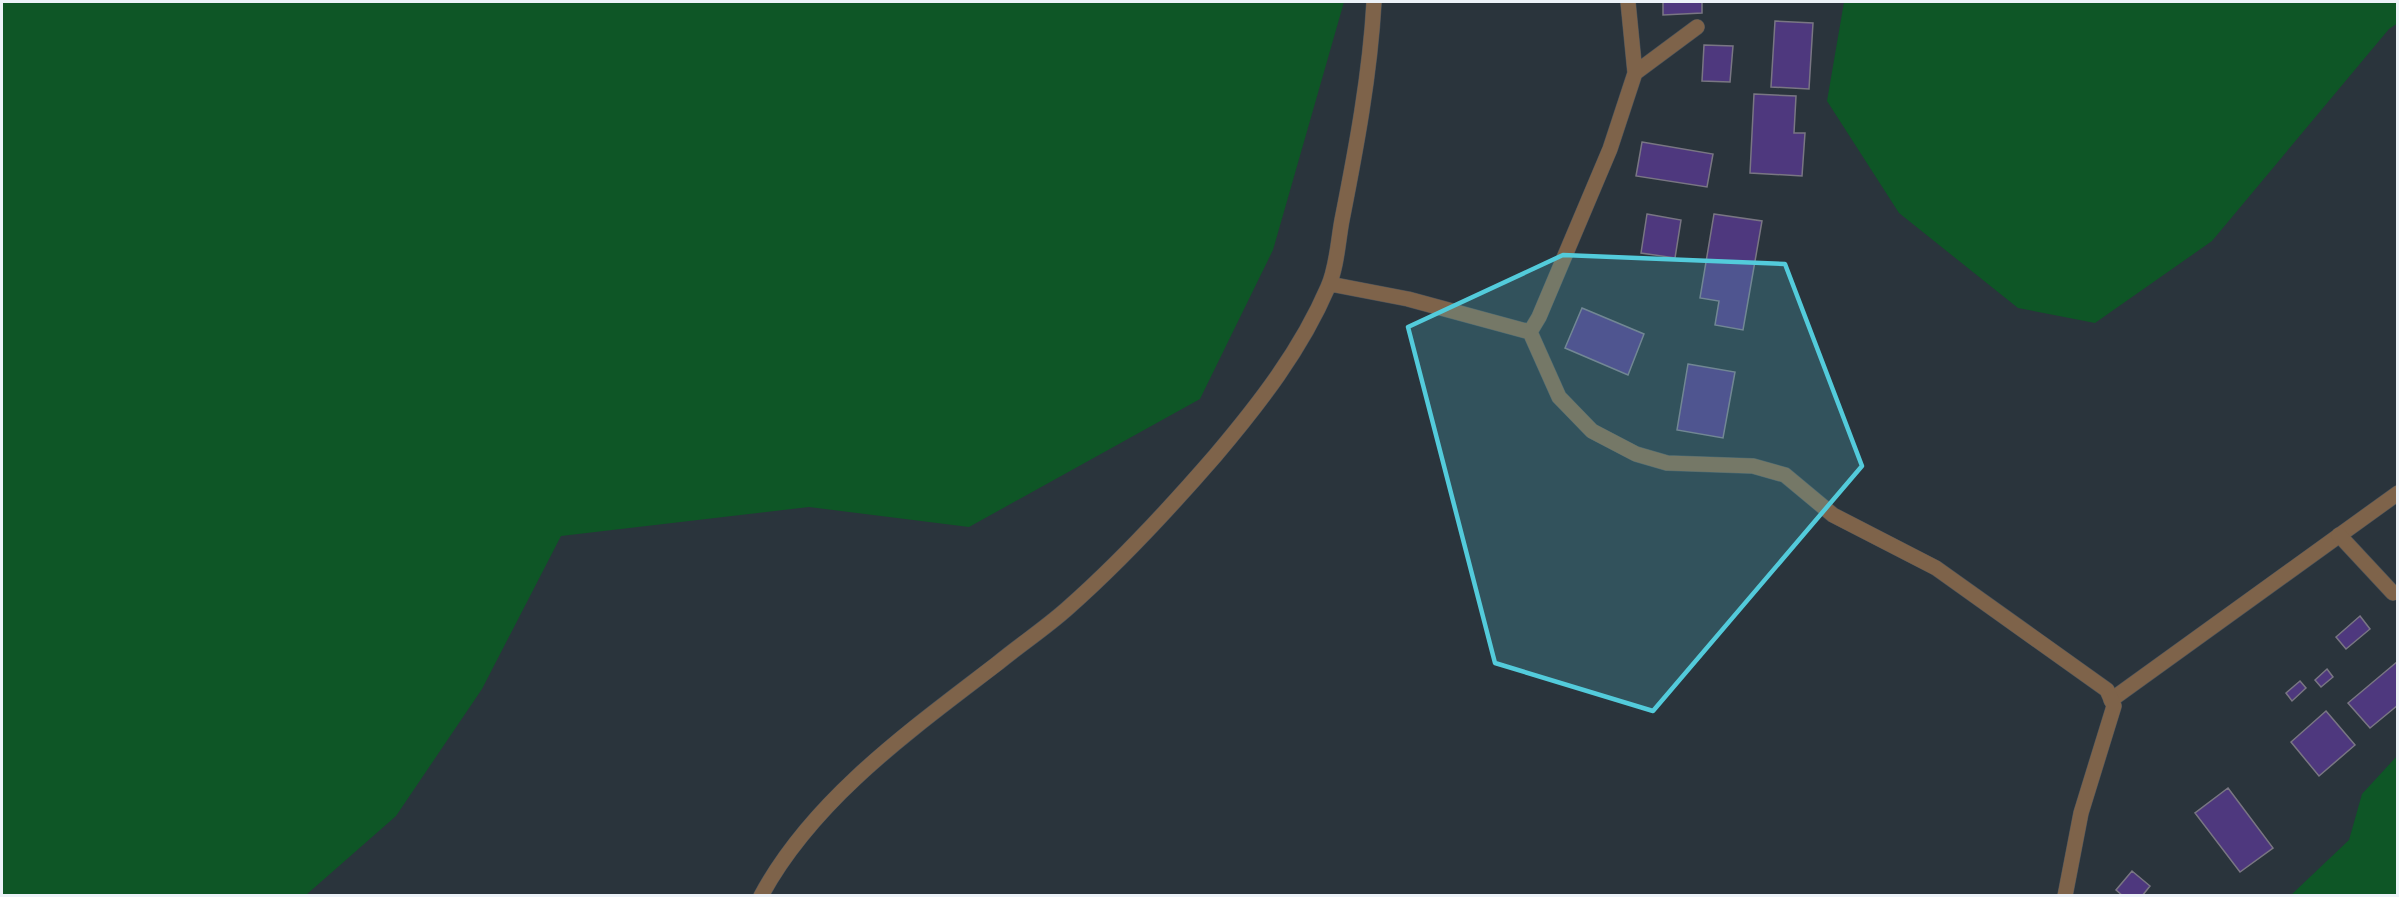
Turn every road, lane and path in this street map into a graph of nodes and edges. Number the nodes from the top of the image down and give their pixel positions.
1 (1374, 2) edge
2 (1628, 2) edge
3 (1697, 27) dead end
4 (1635, 73) junction
5 (1330, 285) junction
6 (1530, 332) junction
7 (2397, 493) edge
8 (2339, 535) junction
9 (2393, 593) dead end
10 (2111, 700) junction
11 (760, 896) edge
12 (2065, 896) edge

1 - 5 street
2 - 4 street
3 - 4 street
4 - 6 street
5 - 6 street
5 - 11 street
6 - 10 street
7 - 8 street
8 - 9 street
8 - 10 street
10 - 12 street

